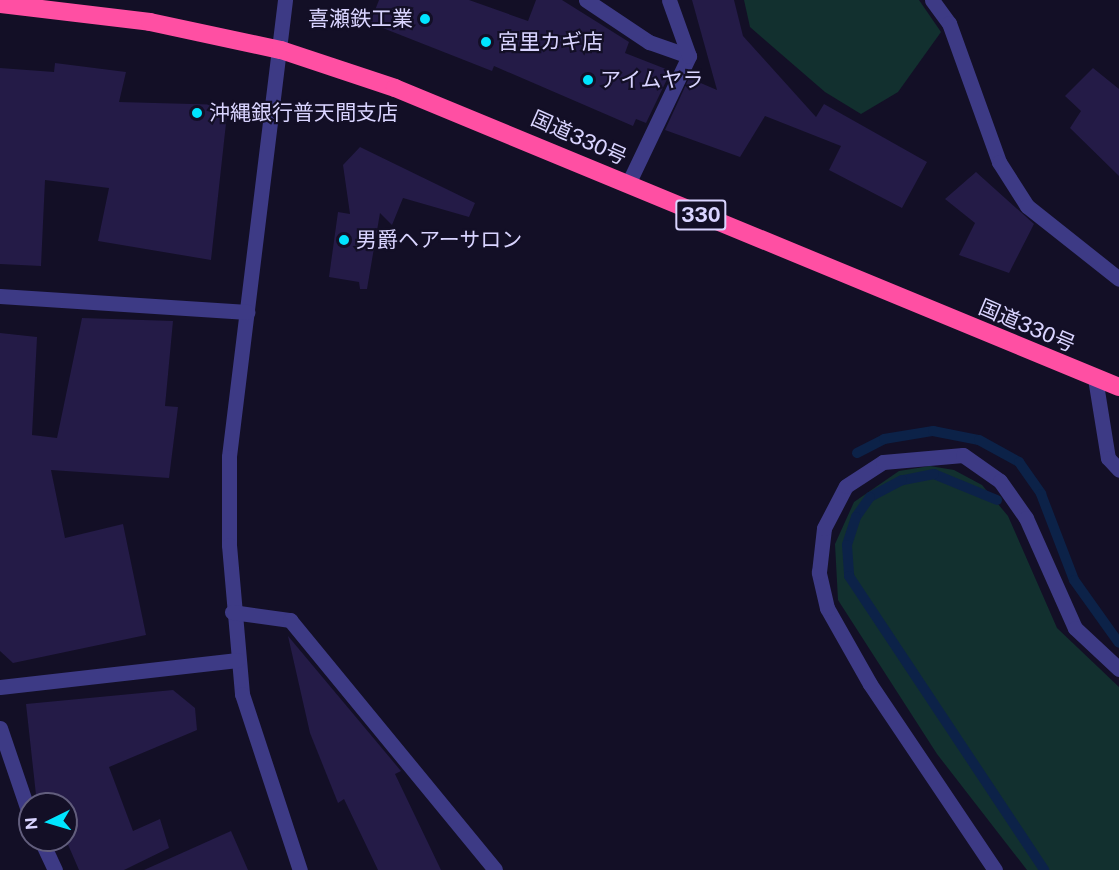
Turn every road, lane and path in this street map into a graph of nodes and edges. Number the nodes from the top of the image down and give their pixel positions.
1 (285, 0) edge
2 (586, 0) edge
3 (669, 0) edge
4 (933, 0) edge
5 (0, 4) edge
6 (281, 50) junction
7 (689, 56) junction
8 (628, 184) junction
9 (1119, 279) edge
10 (0, 296) edge
11 (247, 312) junction
12 (1095, 378) junction
13 (1119, 387) edge
14 (1119, 470) edge
15 (232, 612) junction
16 (237, 660) junction
17 (1119, 669) edge
18 (0, 687) edge
19 (0, 728) edge
20 (22, 792) edge
21 (47, 852) edge
22 (55, 870) edge
23 (300, 870) edge
24 (495, 870) edge
25 (995, 870) edge

1 - 6 street
2 - 7 street
3 - 7 street
4 - 9 street
5 - 6 highway, 国道330号 / 330
6 - 8 highway, 国道330号 / 330
6 - 11 street
7 - 8 street
8 - 12 highway, 国道330号 / 330
10 - 11 street
11 - 15 street
12 - 13 highway, 国道330号 / 330
12 - 14 street
15 - 16 street
15 - 24 street
16 - 18 street
16 - 23 street
17 - 25 street
19 - 20 street
21 - 22 street

